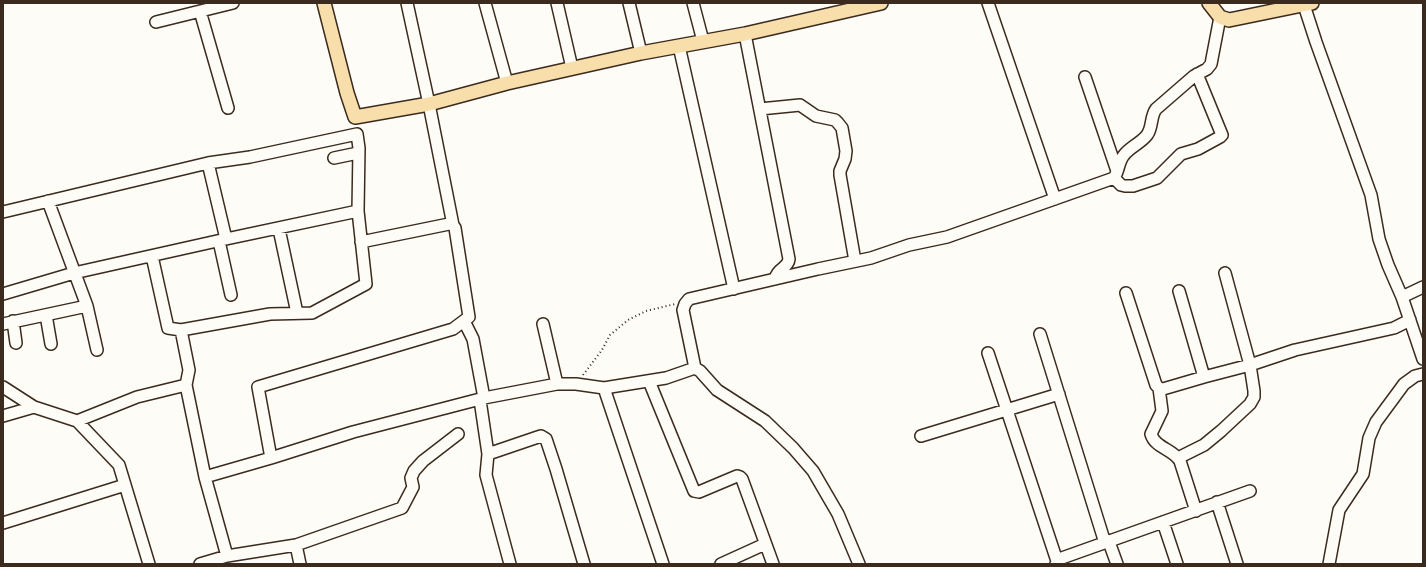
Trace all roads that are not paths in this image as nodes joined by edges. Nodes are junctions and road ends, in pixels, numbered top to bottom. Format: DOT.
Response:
graph roads {
  1 [pos="233,3"];
  2 [pos="324,3"];
  3 [pos="407,3"];
  4 [pos="485,3"];
  5 [pos="557,3"];
  6 [pos="629,3"];
  7 [pos="693,3"];
  8 [pos="881,3"];
  9 [pos="988,3"];
  10 [pos="1209,3"];
  11 [pos="1308,4"];
  12 [pos="201,8"];
  13 [pos="1220,17"];
  14 [pos="156,22"];
  15 [pos="745,34"];
  16 [pos="703,42"];
  17 [pos="679,46"];
  18 [pos="641,53"];
  19 [pos="572,68"];
  20 [pos="1197,74"];
  21 [pos="1085,76"];
  22 [pos="507,83"];
  23 [pos="429,104"];
  24 [pos="228,108"];
  25 [pos="760,108"];
  26 [pos="355,117"];
  27 [pos="357,134"];
  28 [pos="358,153"];
  29 [pos="334,158"];
  30 [pos="208,162"];
  31 [pos="1116,175"];
  32 [pos="1055,199"];
  33 [pos="48,201"];
  34 [pos="358,211"];
  35 [pos="3,212"];
  36 [pos="453,225"];
  37 [pos="279,229"];
  38 [pos="222,240"];
  39 [pos="361,242"];
  40 [pos="152,256"];
  41 [pos="855,261"];
  42 [pos="1225,273"];
  43 [pos="74,274"];
  44 [pos="775,279"];
  45 [pos="1423,287"];
  46 [pos="734,289"];
  47 [pos="1179,291"];
  48 [pos="1126,293"];
  49 [pos="3,294"];
  50 [pos="231,295"];
  51 [pos="1402,297"];
  52 [pos="87,306"];
  53 [pos="296,313"];
  54 [pos="46,315"];
  55 [pos="1410,320"];
  56 [pos="464,321"];
  57 [pos="8,322"];
  58 [pos="543,324"];
  59 [pos="181,330"];
  60 [pos="1040,334"];
  61 [pos="16,343"];
  62 [pos="51,344"];
  63 [pos="97,350"];
  64 [pos="988,353"];
  65 [pos="1423,359"];
  66 [pos="1250,365"];
  67 [pos="695,368"];
  68 [pos="1423,374"];
  69 [pos="1204,377"];
  70 [pos="649,381"];
  71 [pos="556,384"];
  72 [pos="186,385"];
  73 [pos="3,387"];
  74 [pos="604,388"];
  75 [pos="1159,388"];
  76 [pos="1059,394"];
  77 [pos="482,399"];
  78 [pos="34,407"];
  79 [pos="1007,410"];
  80 [pos="3,416"];
  81 [pos="77,421"];
  82 [pos="458,434"];
  83 [pos="921,436"];
  84 [pos="488,454"];
  85 [pos="271,458"];
  86 [pos="1178,458"];
  87 [pos="205,477"];
  88 [pos="125,485"];
  89 [pos="1250,491"];
  90 [pos="1217,502"];
  91 [pos="1196,511"];
  92 [pos="1163,522"];
  93 [pos="3,523"];
  94 [pos="1107,542"];
  95 [pos="765,544"];
  96 [pos="296,545"];
  97 [pos="227,556"];
  98 [pos="216,562"];
  99 [pos="1057,562"];
  100 [pos="149,564"];
  101 [pos="200,564"];
  102 [pos="300,564"];
  103 [pos="510,564"];
  104 [pos="584,564"];
  105 [pos="663,564"];
  106 [pos="721,564"];
  107 [pos="773,564"];
  108 [pos="859,564"];
  109 [pos="1117,564"];
  110 [pos="1177,564"];
  111 [pos="1237,564"];
  112 [pos="1329,564"];
  1 -- 12 [label="street"];
  2 -- 26 [label="main road"];
  3 -- 23 [label="street"];
  4 -- 22 [label="street"];
  5 -- 19 [label="street"];
  6 -- 18 [label="street"];
  7 -- 16 [label="street"];
  8 -- 15 [label="main road"];
  9 -- 32 [label="street"];
  10 -- 13 [label="main road"];
  11 -- 13 [label="main road"];
  11 -- 51 [label="street"];
  12 -- 14 [label="street"];
  12 -- 24 [label="street"];
  13 -- 20 [label="street"];
  15 -- 16 [label="main road"];
  15 -- 25 [label="street"];
  16 -- 17 [label="main road"];
  17 -- 18 [label="main road"];
  17 -- 46 [label="street"];
  18 -- 19 [label="main road"];
  19 -- 22 [label="main road"];
  20 -- 31 [label="street"];
  20 -- 31 [label="street"];
  21 -- 31 [label="street"];
  22 -- 23 [label="main road"];
  23 -- 26 [label="main road"];
  23 -- 36 [label="street"];
  25 -- 41 [label="street"];
  25 -- 44 [label="street"];
  26 -- 27 [label="street"];
  27 -- 28 [label="street"];
  27 -- 30 [label="street"];
  28 -- 29 [label="street"];
  28 -- 34 [label="street"];
  30 -- 33 [label="street"];
  30 -- 38 [label="street"];
  31 -- 32 [label="street"];
  32 -- 41 [label="street"];
  33 -- 35 [label="street"];
  33 -- 43 [label="street"];
  34 -- 37 [label="street"];
  34 -- 39 [label="street"];
  36 -- 39 [label="street"];
  36 -- 56 [label="street"];
  37 -- 38 [label="street"];
  37 -- 53 [label="street"];
  38 -- 40 [label="street"];
  38 -- 50 [label="street"];
  39 -- 53 [label="street"];
  40 -- 43 [label="street"];
  40 -- 59 [label="street"];
  41 -- 44 [label="street"];
  42 -- 66 [label="street"];
  43 -- 49 [label="street"];
  43 -- 52 [label="street"];
  44 -- 46 [label="street"];
  45 -- 51 [label="street"];
  46 -- 67 [label="street"];
  47 -- 69 [label="street"];
  48 -- 75 [label="street"];
  51 -- 55 [label="street"];
  52 -- 54 [label="street"];
  52 -- 63 [label="street"];
  53 -- 59 [label="street"];
  54 -- 57 [label="street"];
  54 -- 62 [label="street"];
  55 -- 65 [label="street"];
  55 -- 66 [label="street"];
  56 -- 77 [label="street"];
  56 -- 85 [label="street"];
  57 -- 61 [label="street"];
  58 -- 71 [label="street"];
  59 -- 72 [label="street"];
  60 -- 76 [label="street"];
  64 -- 79 [label="street"];
  66 -- 69 [label="street"];
  66 -- 86 [label="street"];
  67 -- 70 [label="street"];
  67 -- 108 [label="street"];
  68 -- 112 [label="street"];
  69 -- 75 [label="street"];
  70 -- 74 [label="street"];
  70 -- 95 [label="street"];
  71 -- 74 [label="street"];
  71 -- 77 [label="street"];
  72 -- 81 [label="street"];
  72 -- 87 [label="street"];
  73 -- 78 [label="street"];
  74 -- 105 [label="street"];
  75 -- 86 [label="street"];
  76 -- 79 [label="street"];
  76 -- 94 [label="street"];
  77 -- 84 [label="street"];
  77 -- 85 [label="street"];
  78 -- 80 [label="street"];
  78 -- 81 [label="street"];
  79 -- 83 [label="street"];
  79 -- 99 [label="street"];
  81 -- 88 [label="street"];
  82 -- 96 [label="street"];
  84 -- 103 [label="street"];
  84 -- 104 [label="street"];
  85 -- 87 [label="street"];
  86 -- 91 [label="street"];
  87 -- 97 [label="street"];
  88 -- 93 [label="street"];
  88 -- 100 [label="street"];
  89 -- 90 [label="street"];
  90 -- 91 [label="street"];
  90 -- 111 [label="street"];
  91 -- 92 [label="street"];
  92 -- 94 [label="street"];
  92 -- 110 [label="street"];
  94 -- 99 [label="street"];
  94 -- 109 [label="street"];
  95 -- 106 [label="street"];
  95 -- 107 [label="street"];
  96 -- 97 [label="street"];
  96 -- 102 [label="street"];
  97 -- 98 [label="street"];
  98 -- 101 [label="street"];
}
